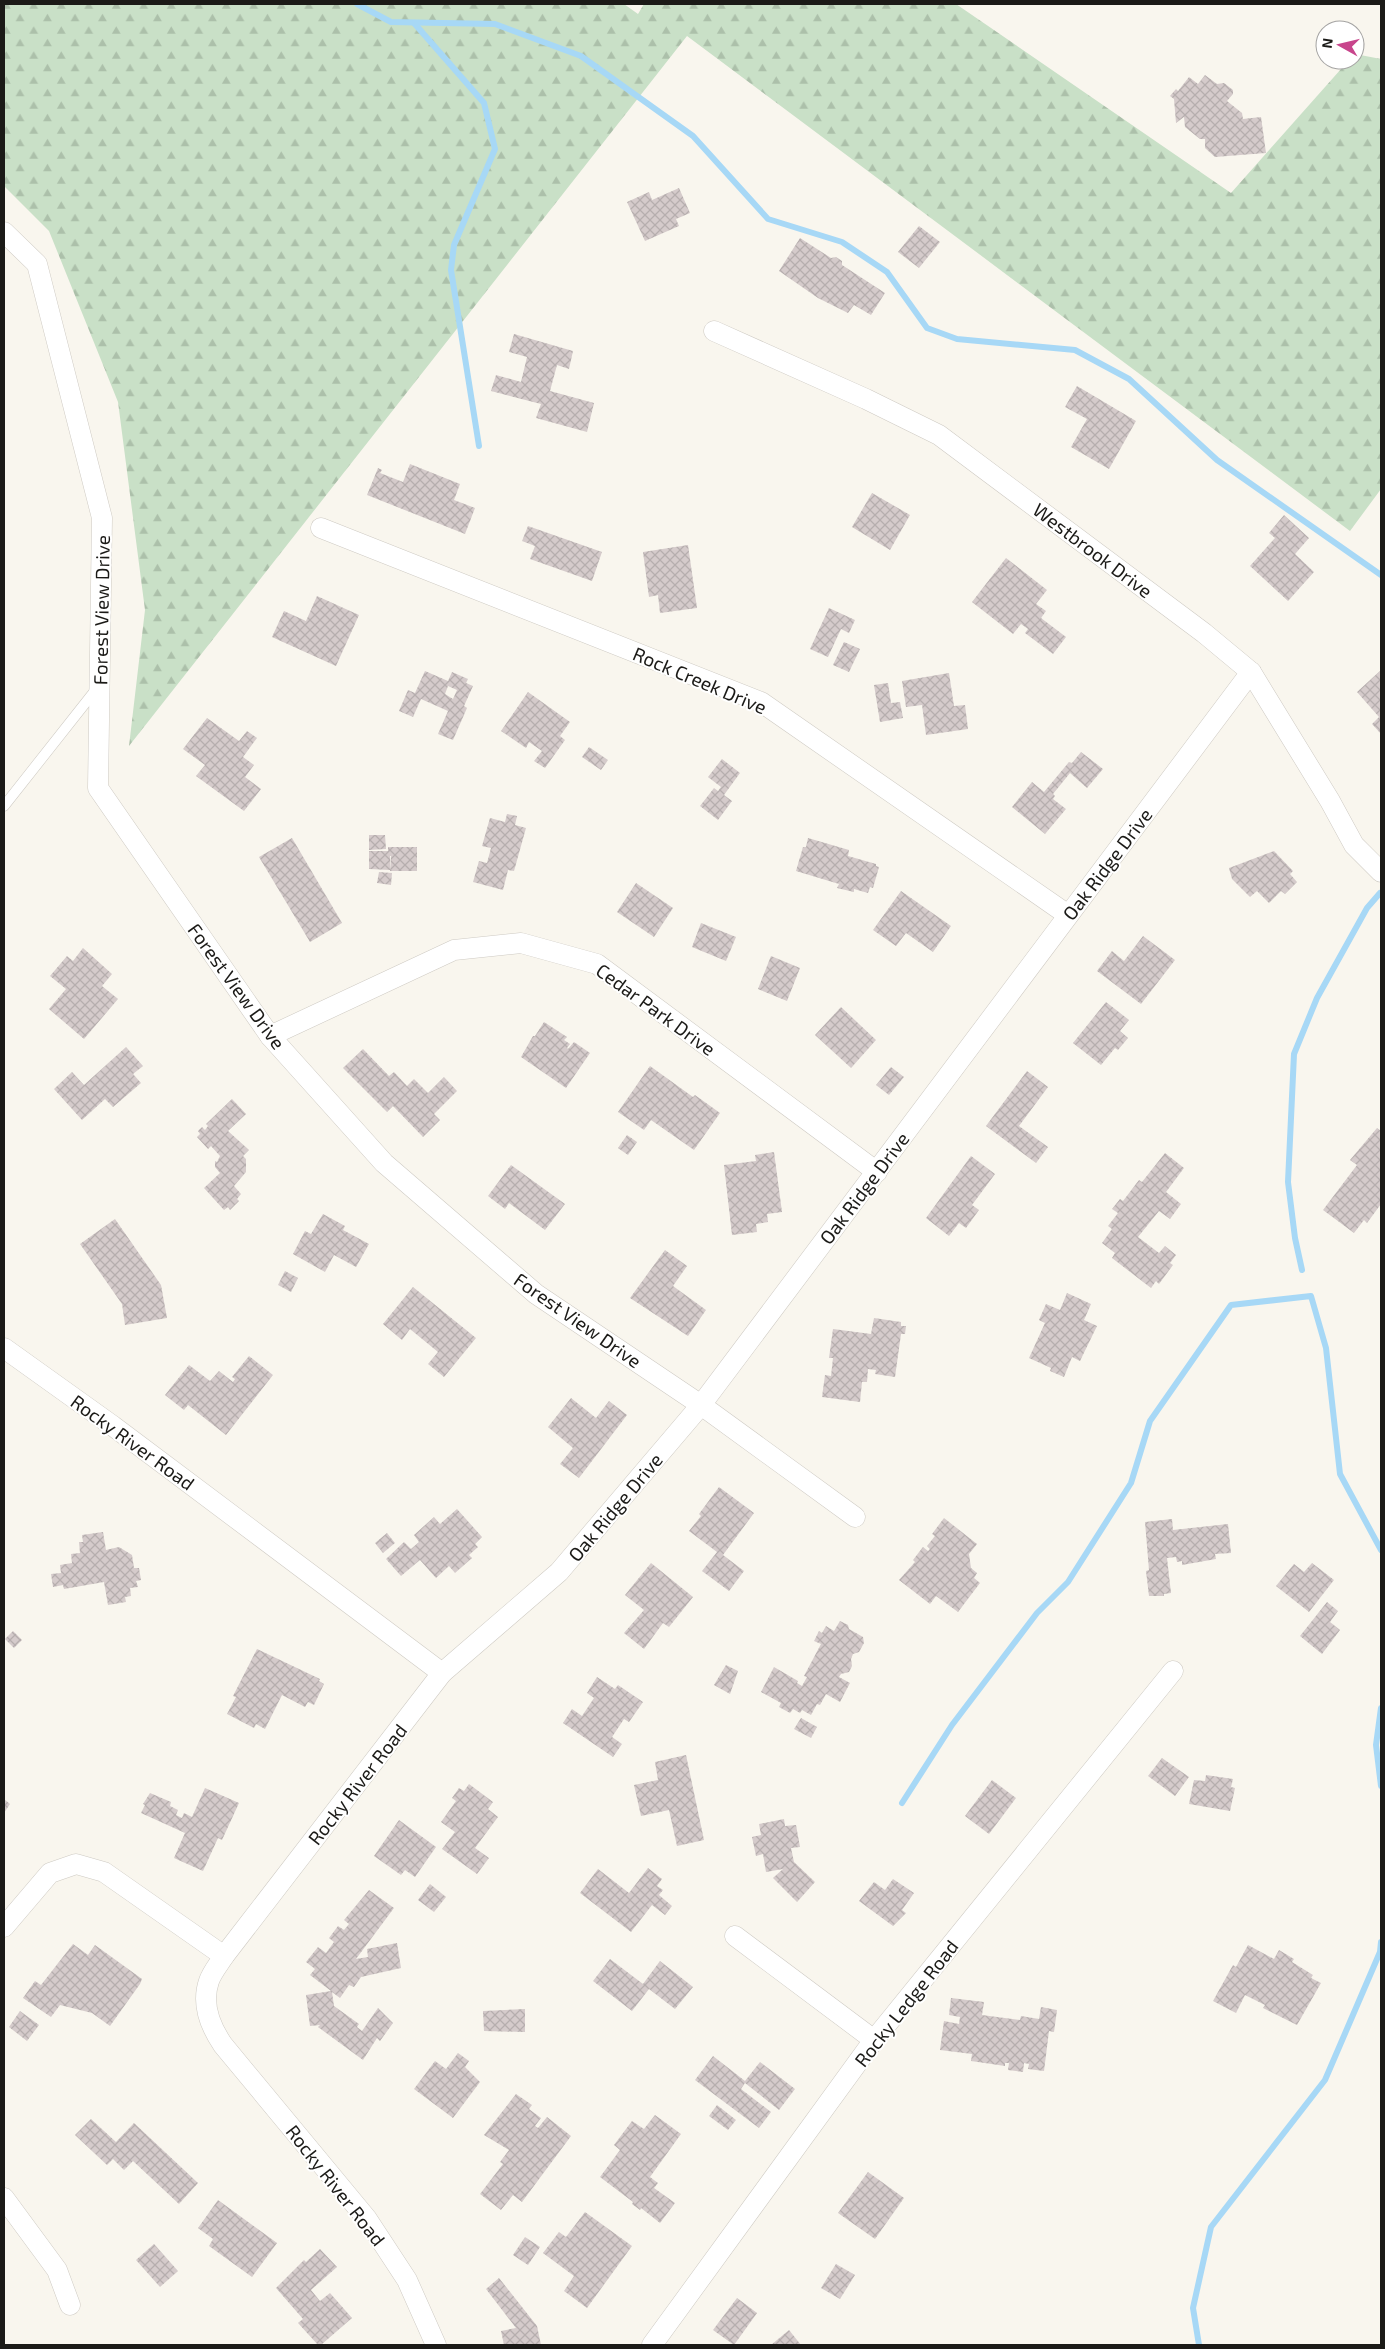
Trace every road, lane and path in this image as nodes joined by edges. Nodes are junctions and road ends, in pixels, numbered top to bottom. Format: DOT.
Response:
graph roads {
  1 [pos="4,232"];
  2 [pos="714,331"];
  3 [pos="321,528"];
  4 [pos="1251,672"];
  5 [pos="100,685"];
  6 [pos="4,806"];
  7 [pos="1381,872"];
  8 [pos="1068,915"];
  9 [pos="270,1036"];
  10 [pos="877,1172"];
  11 [pos="4,1348"];
  12 [pos="700,1405"];
  13 [pos="855,1517"];
  14 [pos="1173,1671"];
  15 [pos="442,1673"];
  16 [pos="4,1927"];
  17 [pos="735,1936"];
  18 [pos="224,1956"];
  19 [pos="874,2040"];
  20 [pos="4,2198"];
  21 [pos="70,2305"];
  22 [pos="436,2345"];
  23 [pos="652,2345"];
  1 -- 5 [label="street, Forest View Drive"];
  2 -- 4 [label="street, Westbrook Drive"];
  3 -- 8 [label="street, Rock Creek Drive"];
  4 -- 7 [label="street, Westbrook Drive"];
  4 -- 8 [label="street, Oak Ridge Drive"];
  5 -- 6 [label="lane"];
  5 -- 9 [label="street, Forest View Drive"];
  8 -- 10 [label="street, Oak Ridge Drive"];
  9 -- 10 [label="street, Cedar Park Drive"];
  9 -- 12 [label="street, Forest View Drive"];
  10 -- 12 [label="street, Oak Ridge Drive"];
  11 -- 15 [label="street, Rocky River Road"];
  12 -- 13 [label="street, Forest View Drive"];
  12 -- 15 [label="street, Oak Ridge Drive"];
  14 -- 19 [label="street, Rocky Ledge Road"];
  15 -- 18 [label="street, Rocky River Road"];
  16 -- 18 [label="street"];
  17 -- 19 [label="street"];
  18 -- 22 [label="street, Rocky River Road"];
  19 -- 23 [label="street, Rocky Ledge Road"];
  20 -- 21 [label="street"];
}
